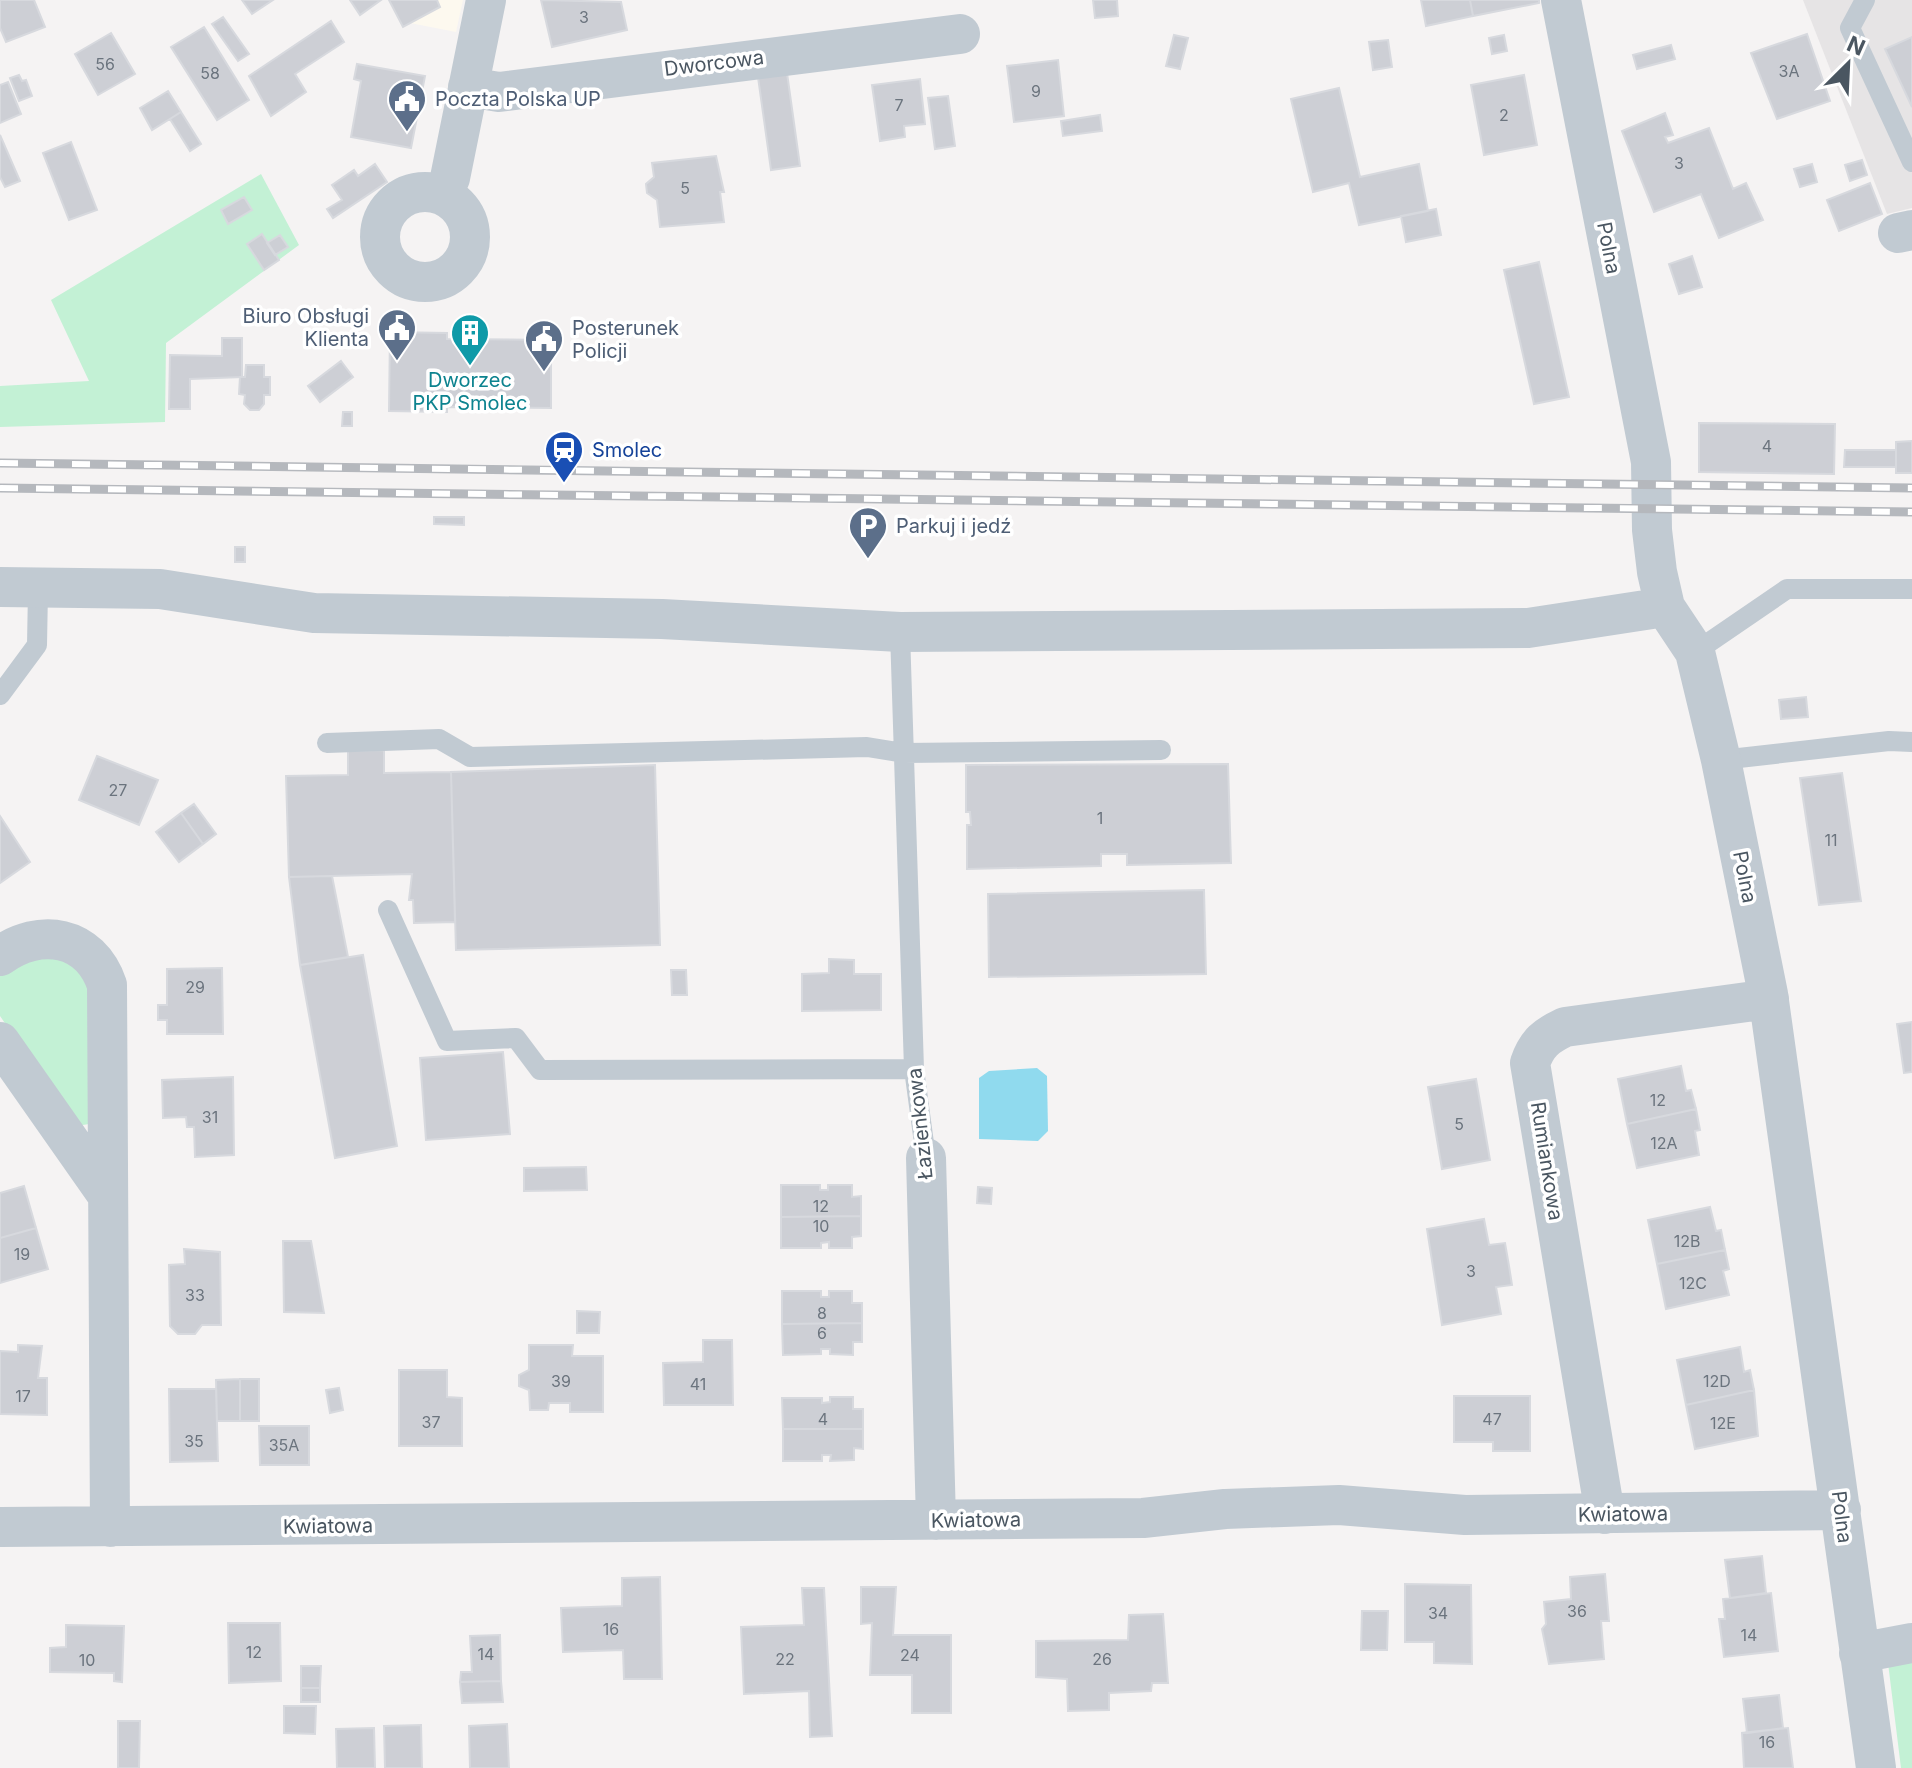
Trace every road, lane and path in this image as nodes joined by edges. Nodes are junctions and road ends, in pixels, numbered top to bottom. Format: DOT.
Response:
graph roads {
  1 [pos="486,0"];
  2 [pos="1561,0"];
  3 [pos="1865,0"];
  4 [pos="960,34"];
  5 [pos="468,87"];
  6 [pos="1912,162"];
  7 [pos="443,195"];
  8 [pos="19,588"];
  9 [pos="1912,589"];
  10 [pos="1665,607"];
  11 [pos="900,632"];
  12 [pos="1695,652"];
  13 [pos="0,695"];
  14 [pos="1912,742"];
  15 [pos="327,743"];
  16 [pos="1161,750"];
  17 [pos="904,753"];
  18 [pos="1721,760"];
  19 [pos="388,910"];
  20 [pos="0,956"];
  21 [pos="1769,999"];
  22 [pos="0,1042"];
  23 [pos="914,1069"];
  24 [pos="926,1158"];
  25 [pos="106,1193"];
  26 [pos="1841,1510"];
  27 [pos="1605,1514"];
  28 [pos="936,1520"];
  29 [pos="0,1527"];
  30 [pos="110,1527"];
  31 [pos="1912,1643"];
  32 [pos="1859,1653"];
  33 [pos="1876,1768"];
  1 -- 5 [label="street"];
  2 -- 10 [label="street, Polna"];
  3 -- 6 [label="lane"];
  4 -- 5 [label="street, Dworcowa"];
  5 -- 7 [label="street"];
  8 -- 11 [label="street"];
  8 -- 13 [label="lane"];
  9 -- 12 [label="lane"];
  10 -- 11 [label="street"];
  10 -- 12 [label="street, Polna"];
  11 -- 17 [label="lane, Łazienkowa"];
  12 -- 18 [label="street, Polna"];
  14 -- 18 [label="lane"];
  15 -- 17 [label="lane"];
  16 -- 17 [label="lane"];
  17 -- 23 [label="lane, Łazienkowa"];
  18 -- 21 [label="street, Polna"];
  19 -- 23 [label="lane"];
  20 -- 25 [label="street"];
  21 -- 26 [label="street, Polna"];
  21 -- 27 [label="street, Rumiankowa"];
  22 -- 25 [label="street"];
  23 -- 24 [label="lane, Łazienkowa"];
  24 -- 28 [label="street, Łazienkowa"];
  25 -- 30 [label="street"];
  26 -- 27 [label="street, Kwiatowa"];
  26 -- 32 [label="street, Polna"];
  27 -- 28 [label="street, Kwiatowa"];
  28 -- 30 [label="street, Kwiatowa"];
  29 -- 30 [label="street, Kwiatowa"];
  31 -- 32 [label="street"];
  32 -- 33 [label="street, Polna"];
}
